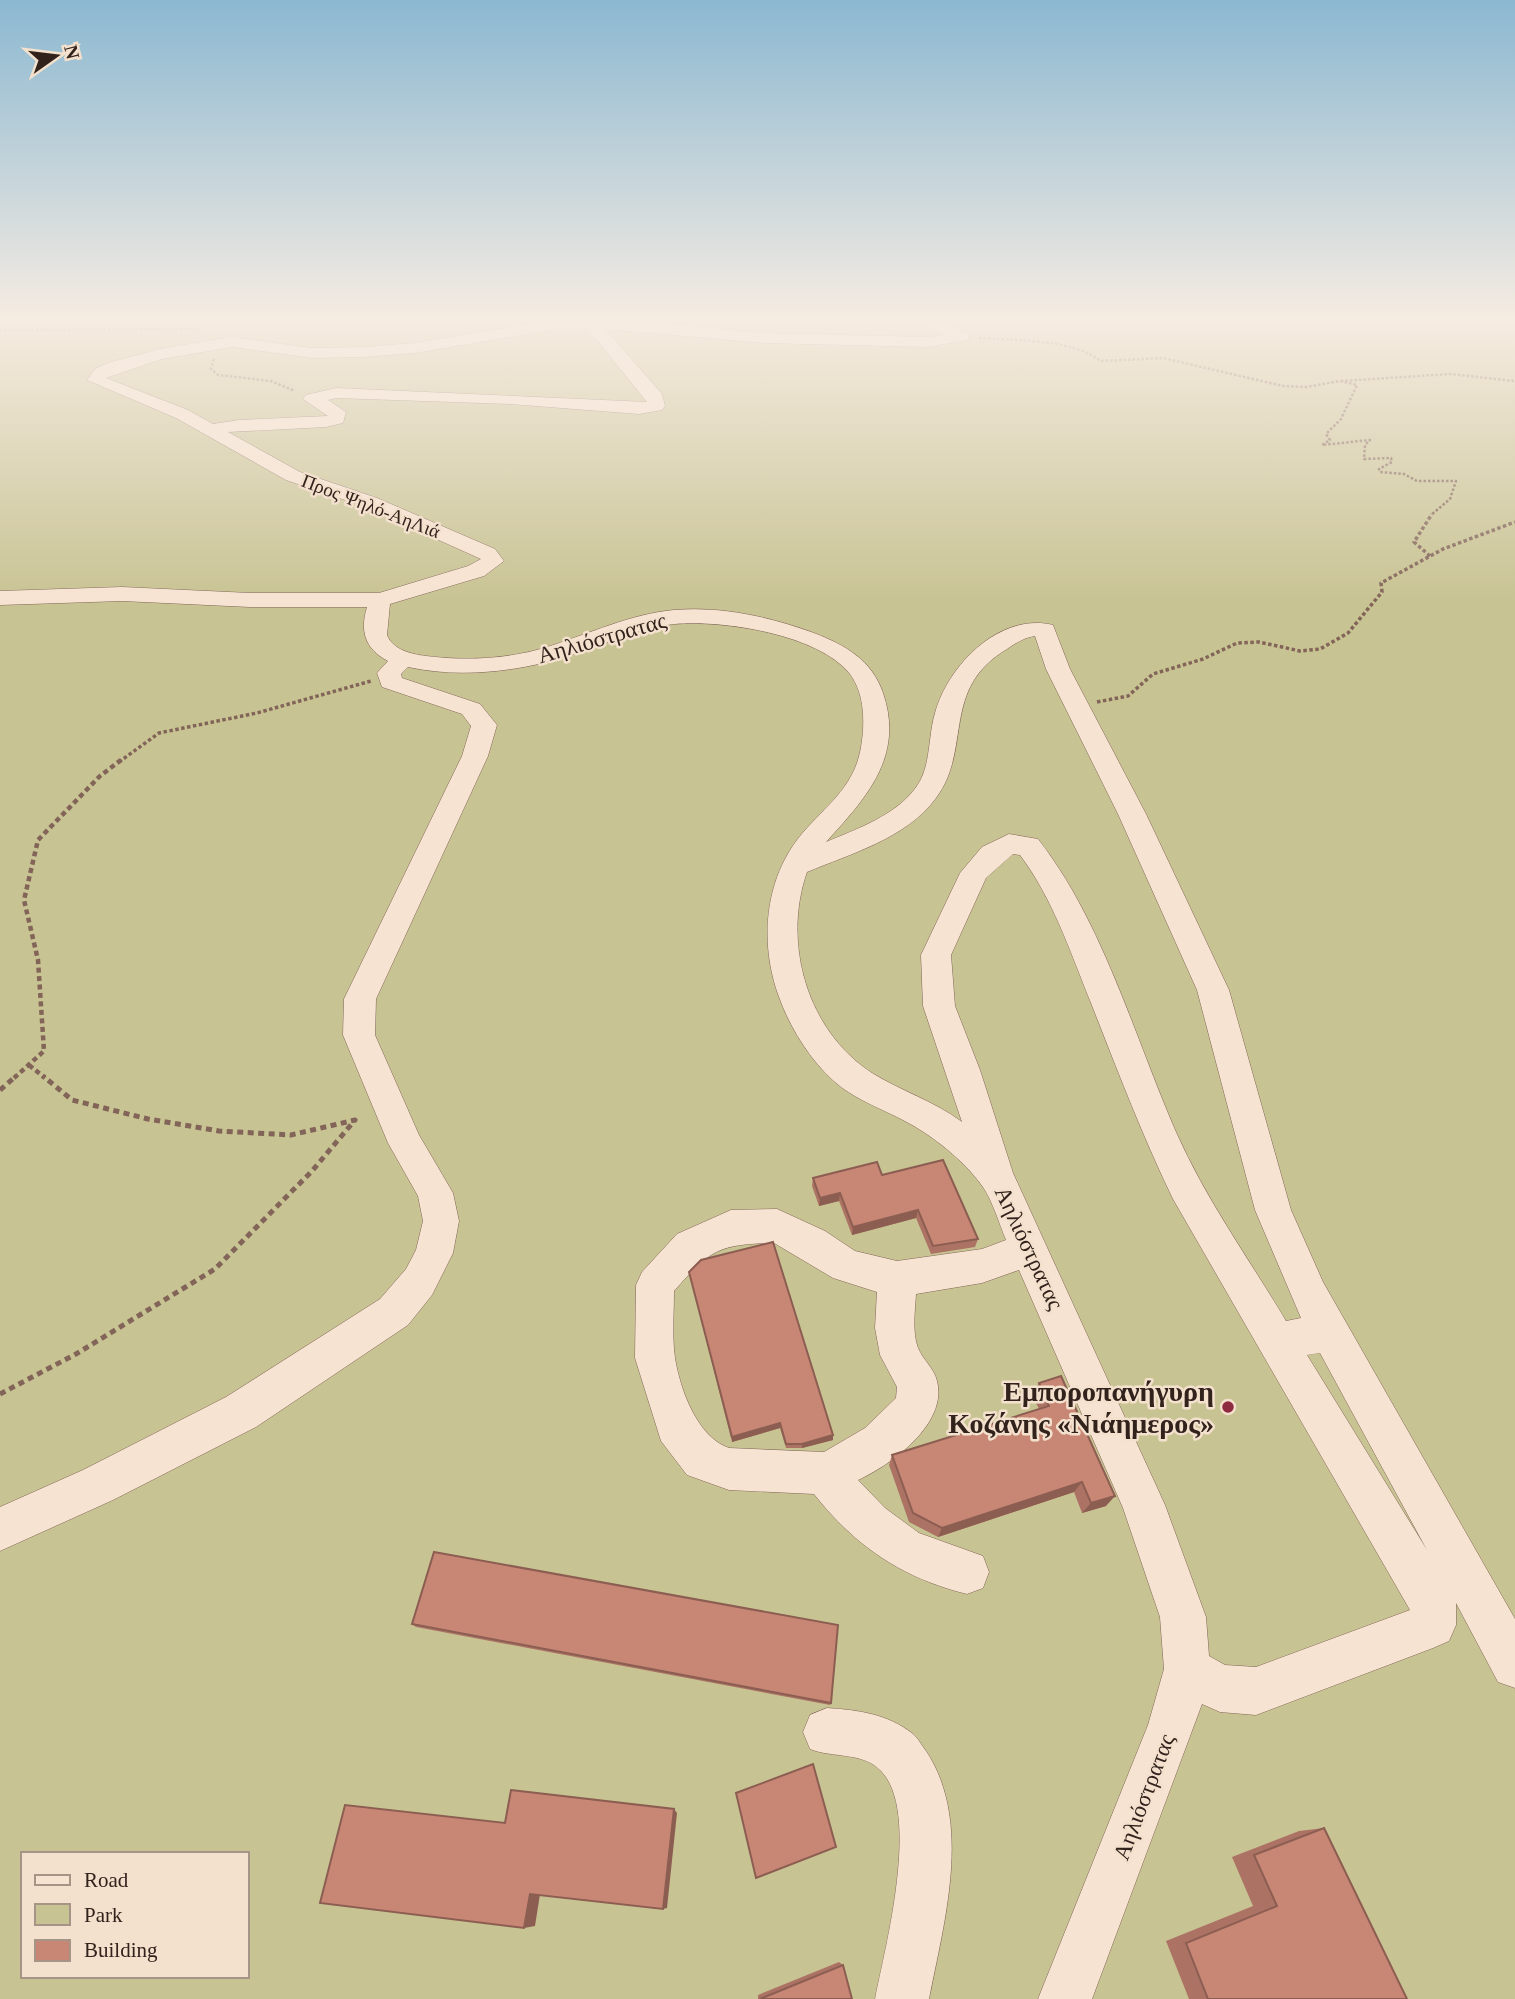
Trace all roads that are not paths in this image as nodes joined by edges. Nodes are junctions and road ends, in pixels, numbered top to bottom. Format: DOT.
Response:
graph roads {
  1 [pos="180,415"];
  2 [pos="337,415"];
  3 [pos="209,430"];
  4 [pos="0,598"];
  5 [pos="380,600"];
  6 [pos="396,667"];
  7 [pos="795,865"];
  8 [pos="997,1178"];
  9 [pos="1031,1249"];
  10 [pos="897,1279"];
  11 [pos="1329,1332"];
  12 [pos="1278,1342"];
  13 [pos="824,1473"];
  14 [pos="0,1529"];
  15 [pos="967,1572"];
  16 [pos="1515,1665"];
  17 [pos="1186,1669"];
  18 [pos="827,1732"];
  19 [pos="902,1999"];
  20 [pos="1065,1999"];
  1 -- 3 [label="street, Προς Ψηλό-ΑηΛιά"];
  2 -- 3 [label="street"];
  3 -- 5 [label="street, Προς Ψηλό-ΑηΛιά"];
  4 -- 5 [label="street"];
  5 -- 6 [label="street"];
  6 -- 7 [label="street, Αηλιόστρατας"];
  6 -- 14 [label="street"];
  7 -- 8 [label="street, Αηλιόστρατας"];
  7 -- 11 [label="street"];
  8 -- 9 [label="street, Αηλιόστρατας"];
  8 -- 12 [label="street"];
  9 -- 10 [label="street"];
  9 -- 17 [label="street, Αηλιόστρατας"];
  10 -- 13 [label="street"];
  10 -- 13 [label="street"];
  11 -- 12 [label="street"];
  11 -- 16 [label="street"];
  12 -- 17 [label="street"];
  13 -- 15 [label="street"];
  17 -- 20 [label="street, Αηλιόστρατας"];
  18 -- 19 [label="street"];
}
